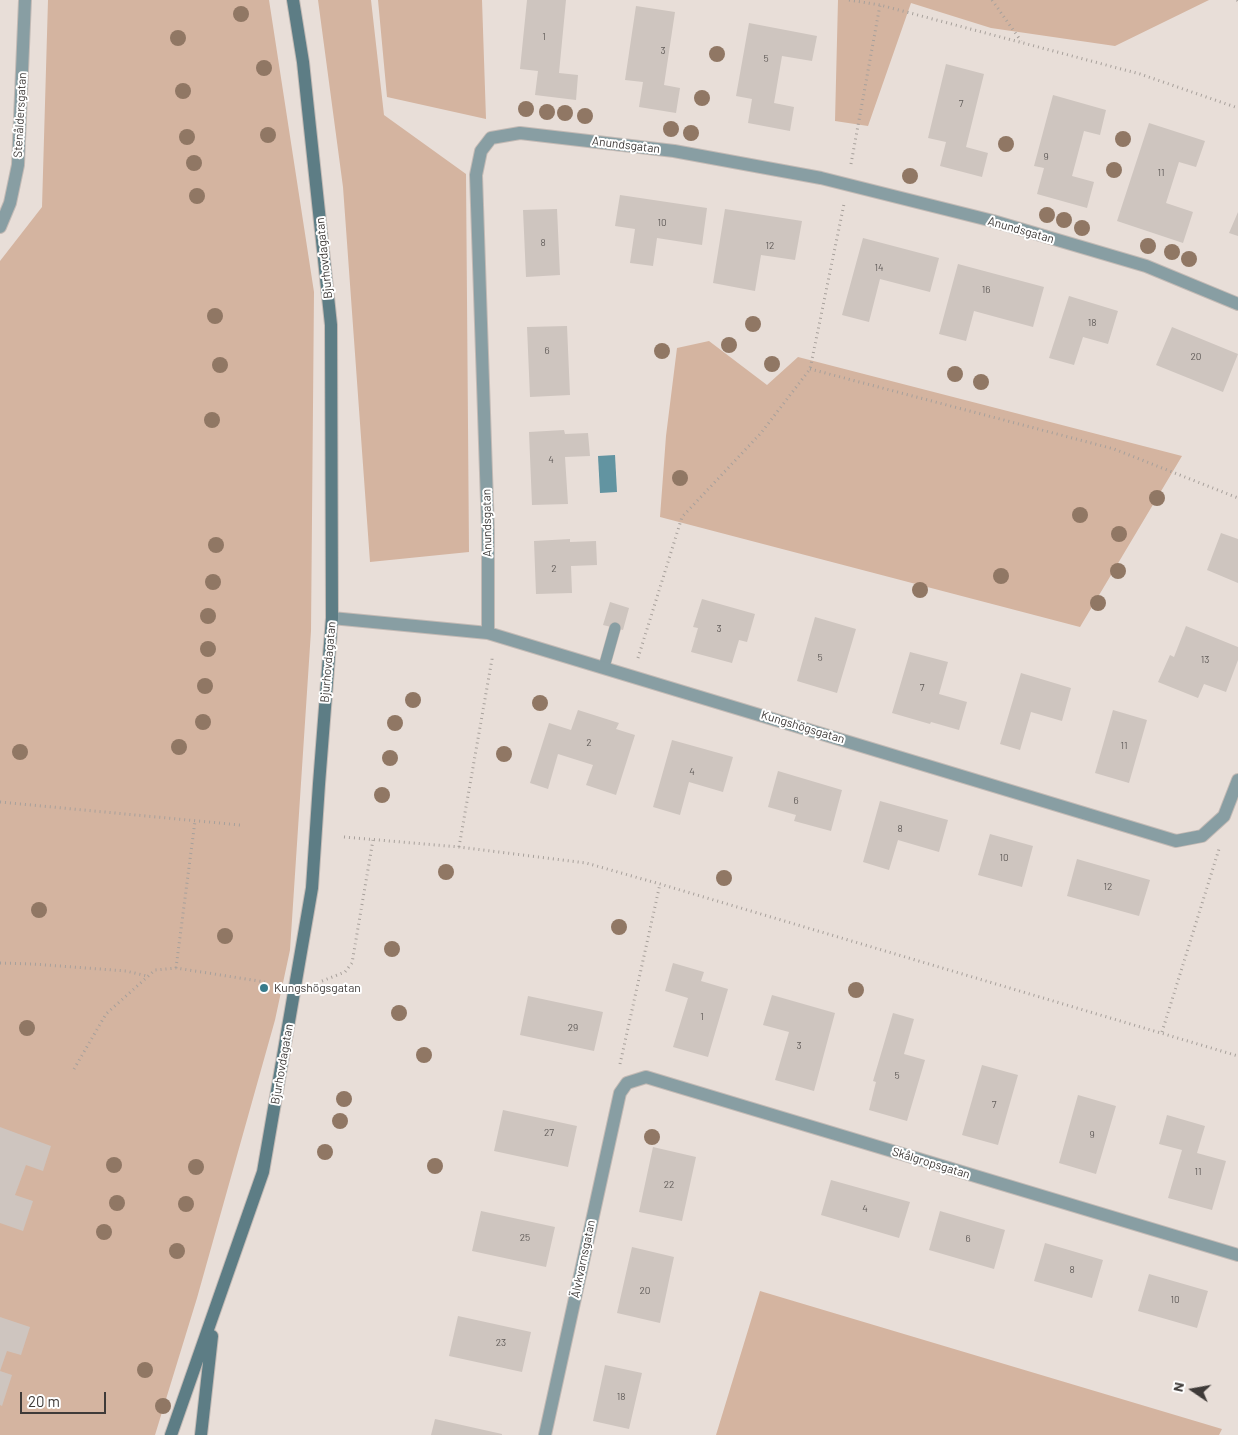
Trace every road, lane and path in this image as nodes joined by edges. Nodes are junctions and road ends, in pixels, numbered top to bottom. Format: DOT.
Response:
graph roads {
  1 [pos="26,0"];
  2 [pos="293,0"];
  3 [pos="849,0"];
  4 [pos="992,0"];
  5 [pos="880,5"];
  6 [pos="1021,42"];
  7 [pos="1238,108"];
  8 [pos="848,185"];
  9 [pos="0,227"];
  10 [pos="1238,304"];
  11 [pos="810,369"];
  12 [pos="1238,498"];
  13 [pos="332,618"];
  14 [pos="615,628"];
  15 [pos="488,633"];
  16 [pos="604,667"];
  17 [pos="633,676"];
  18 [pos="1238,780"];
  19 [pos="0,802"];
  20 [pos="195,821"];
  21 [pos="240,825"];
  22 [pos="1202,836"];
  23 [pos="344,837"];
  24 [pos="373,840"];
  25 [pos="459,847"];
  26 [pos="660,884"];
  27 [pos="0,964"];
  28 [pos="176,968"];
  29 [pos="148,977"];
  30 [pos="322,980"];
  31 [pos="265,982"];
  32 [pos="1162,1032"];
  33 [pos="1238,1056"];
  34 [pos="74,1068"];
  35 [pos="627,1084"];
  36 [pos="1238,1256"];
  37 [pos="214,1314"];
  38 [pos="172,1435"];
  39 [pos="201,1435"];
  40 [pos="545,1435"];
  1 -- 9 [label="street, Stenåldersgatan"];
  2 -- 13 [label="main road, Bjurhovdagatan"];
  3 -- 5 [label="path"];
  4 -- 6 [label="path"];
  5 -- 6 [label="path"];
  5 -- 8 [label="path"];
  6 -- 7 [label="path"];
  8 -- 10 [label="street, Anundsgatan"];
  8 -- 11 [label="path"];
  8 -- 15 [label="street, Anundsgatan"];
  11 -- 12 [label="path"];
  11 -- 17 [label="path"];
  13 -- 15 [label="street, Kungshögsgatan"];
  13 -- 37 [label="main road, Bjurhovdagatan"];
  14 -- 16 [label="lane"];
  15 -- 16 [label="street, Kungshögsgatan"];
  15 -- 25 [label="path"];
  16 -- 17 [label="street, Kungshögsgatan"];
  17 -- 22 [label="street, Kungshögsgatan"];
  18 -- 22 [label="street"];
  19 -- 20 [label="path"];
  20 -- 21 [label="path"];
  20 -- 28 [label="path"];
  22 -- 32 [label="path"];
  23 -- 24 [label="path"];
  24 -- 25 [label="path"];
  24 -- 30 [label="path"];
  25 -- 26 [label="path"];
  26 -- 32 [label="path"];
  26 -- 35 [label="path"];
  27 -- 29 [label="path"];
  28 -- 29 [label="path"];
  28 -- 31 [label="path"];
  29 -- 34 [label="path"];
  32 -- 33 [label="path"];
  35 -- 36 [label="street, Skålgropsgatan"];
  35 -- 40 [label="street, Älvkvarnsgatan"];
  37 -- 38 [label="main road, Bjurhovdagatan"];
  37 -- 39 [label="main road, Bjurhovdagatan"];
}
